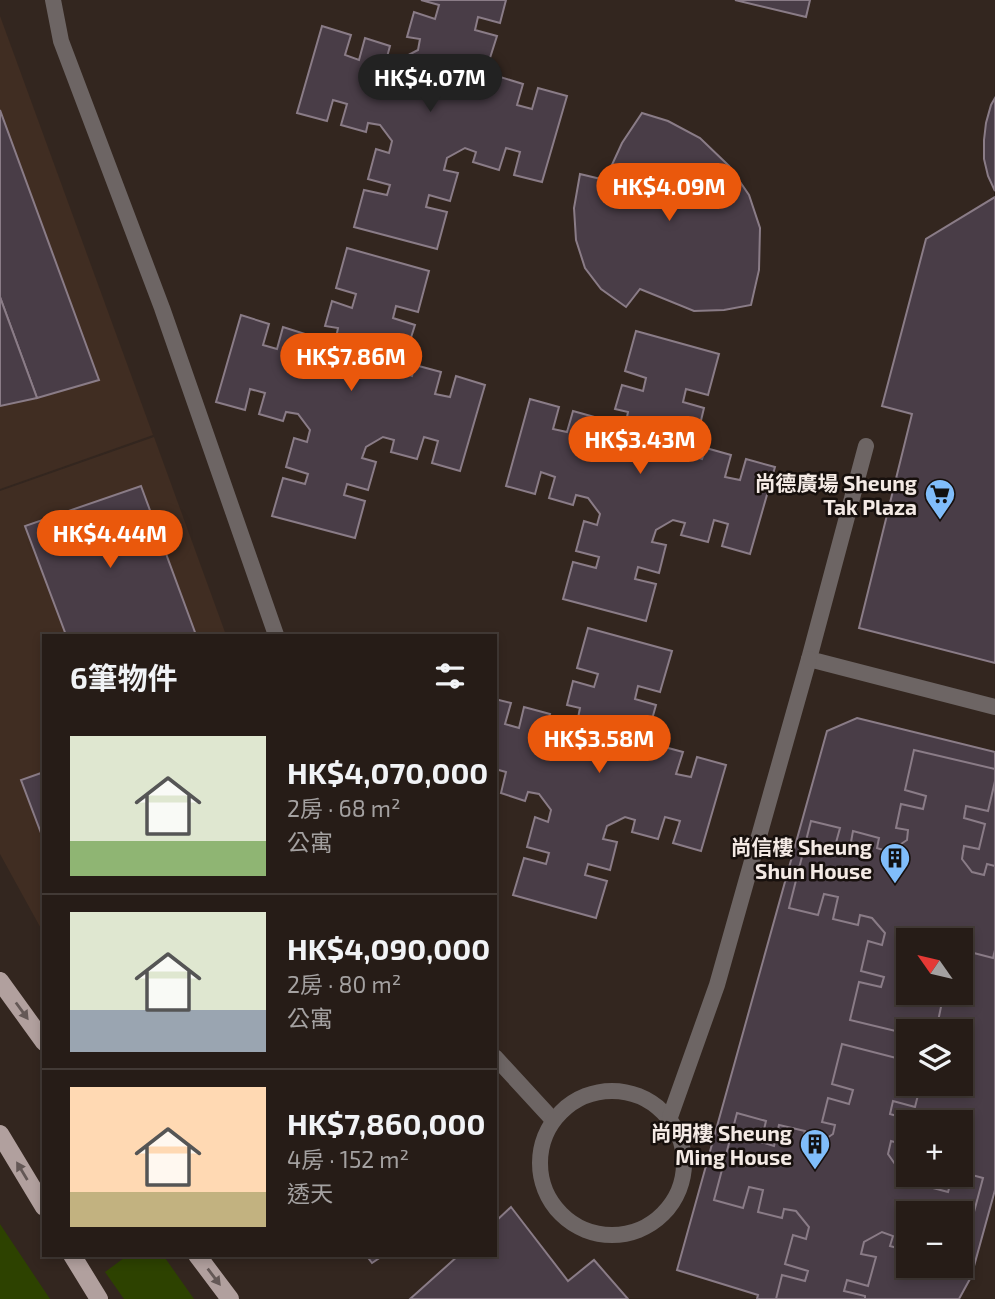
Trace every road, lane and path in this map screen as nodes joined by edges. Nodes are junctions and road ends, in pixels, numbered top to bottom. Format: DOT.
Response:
graph roads {
  1 [pos="52,0"];
  2 [pos="866,446"];
  3 [pos="276,634"];
  4 [pos="809,659"];
  5 [pos="995,707"];
  6 [pos="0,981"];
  7 [pos="42,1039"];
  8 [pos="497,1059"];
  9 [pos="670,1117"];
  10 [pos="553,1120"];
  11 [pos="0,1134"];
  12 [pos="42,1204"];
  13 [pos="73,1257"];
  14 [pos="198,1257"];
  15 [pos="99,1299"];
  16 [pos="230,1299"];
  1 -- 3 [label="lane"];
  2 -- 4 [label="lane"];
  4 -- 5 [label="lane"];
  4 -- 9 [label="lane"];
  6 -- 7 [label="main road, one-way"];
  8 -- 10 [label="lane"];
  9 -- 10 [label="lane"];
  9 -- 10 [label="lane"];
  12 -- 11 [label="main road, one-way"];
  13 -- 15 [label="main road"];
  14 -- 16 [label="main road, one-way"];
}
